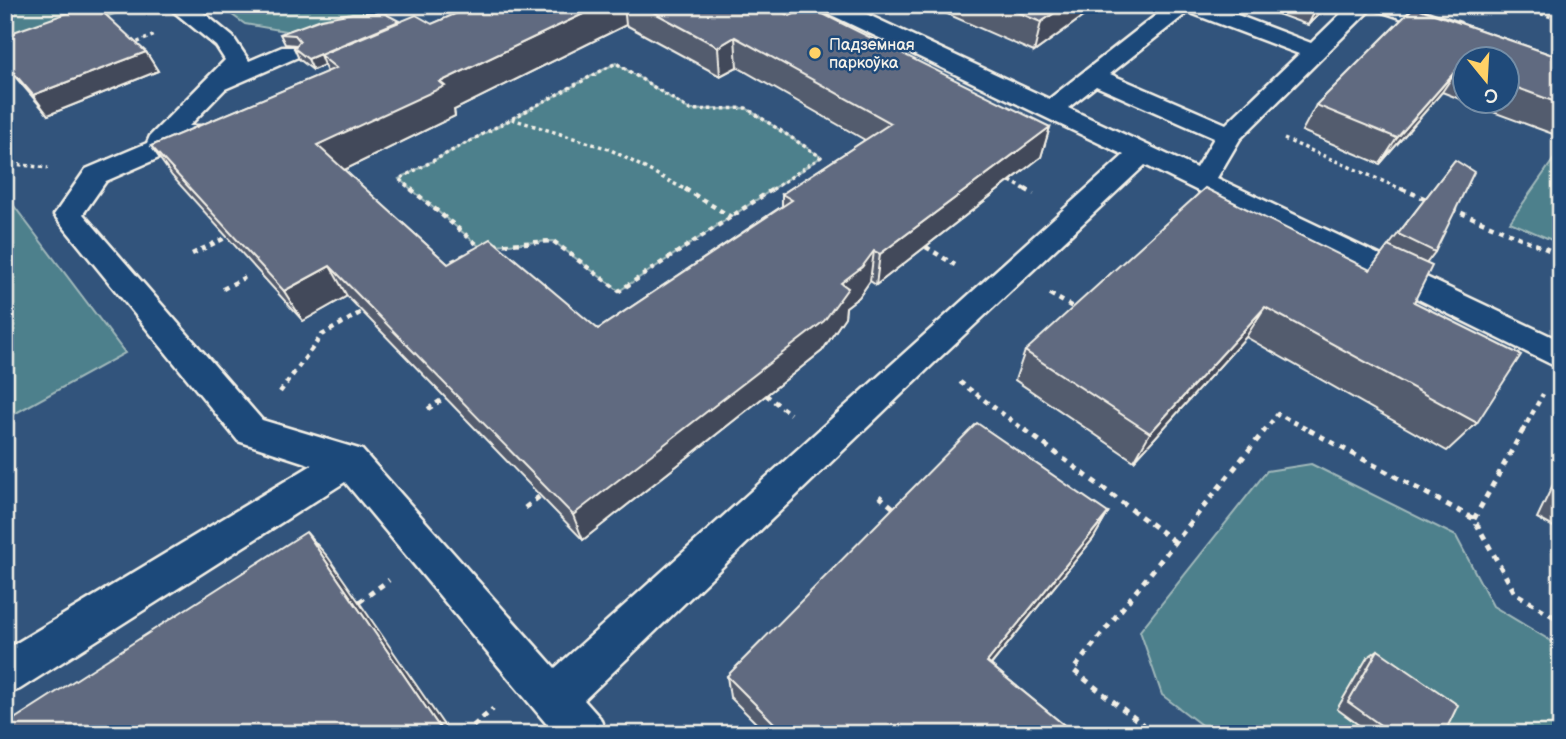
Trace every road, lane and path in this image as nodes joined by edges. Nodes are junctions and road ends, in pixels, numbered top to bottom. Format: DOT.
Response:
graph roads {
  1 [pos="111,5"];
  2 [pos="829,5"];
  3 [pos="1183,5"];
  4 [pos="1190,5"];
  5 [pos="1363,5"];
  6 [pos="1384,5"];
  7 [pos="1514,5"];
  8 [pos="181,6"];
  9 [pos="91,15"];
  10 [pos="1561,20"];
  11 [pos="1475,36"];
  12 [pos="289,52"];
  13 [pos="1315,52"];
  14 [pos="1094,76"];
  15 [pos="216,84"];
  16 [pos="1051,109"];
  17 [pos="226,119"];
  18 [pos="511,119"];
  19 [pos="1237,127"];
  20 [pos="150,152"];
  21 [pos="1141,154"];
  22 [pos="1201,182"];
  23 [pos="1432,201"];
  24 [pos="1445,206"];
  25 [pos="731,217"];
  26 [pos="227,237"];
  27 [pos="478,246"];
  28 [pos="192,254"];
  29 [pos="1561,255"];
  30 [pos="442,266"];
  31 [pos="249,275"];
  32 [pos="223,289"];
  33 [pos="370,307"];
  34 [pos="922,354"];
  35 [pos="1561,356"];
  36 [pos="1549,383"];
  37 [pos="446,397"];
  38 [pos="428,409"];
  39 [pos="250,431"];
  40 [pos="349,460"];
  41 [pos="540,496"];
  42 [pos="879,496"];
  43 [pos="525,508"];
  44 [pos="905,517"];
  45 [pos="1474,519"];
  46 [pos="1175,542"];
  47 [pos="1561,621"];
  48 [pos="5,674"];
  49 [pos="555,698"];
  50 [pos="584,734"];
  51 [pos="1155,734"];
  1 -- 9 [label="path"];
  2 -- 16 [label="lane"];
  3 -- 14 [label="lane"];
  4 -- 13 [label="lane"];
  5 -- 13 [label="lane"];
  6 -- 11 [label="lane"];
  7 -- 10 [label="path"];
  8 -- 15 [label="lane"];
  12 -- 15 [label="lane"];
  13 -- 19 [label="lane"];
  14 -- 16 [label="lane"];
  14 -- 19 [label="lane"];
  15 -- 20 [label="lane"];
  16 -- 21 [label="lane"];
  17 -- 20 [label="lane"];
  18 -- 25 [label="path"];
  18 -- 25 [label="path"];
  18 -- 27 [label="path"];
  19 -- 22 [label="lane"];
  19 -- 23 [label="path"];
  20 -- 39 [label="lane"];
  21 -- 22 [label="lane"];
  21 -- 34 [label="lane"];
  22 -- 35 [label="lane"];
  24 -- 29 [label="path"];
  25 -- 27 [label="path"];
  26 -- 28 [label="path"];
  27 -- 30 [label="path"];
  31 -- 32 [label="path"];
  33 -- 39 [label="path"];
  34 -- 46 [label="path"];
  34 -- 49 [label="lane"];
  36 -- 45 [label="path"];
  37 -- 38 [label="path"];
  39 -- 40 [label="lane"];
  40 -- 48 [label="lane"];
  40 -- 49 [label="lane"];
  41 -- 43 [label="path"];
  42 -- 44 [label="path"];
  45 -- 46 [label="path"];
  45 -- 47 [label="path"];
  46 -- 51 [label="path"];
  49 -- 50 [label="lane"];
}
